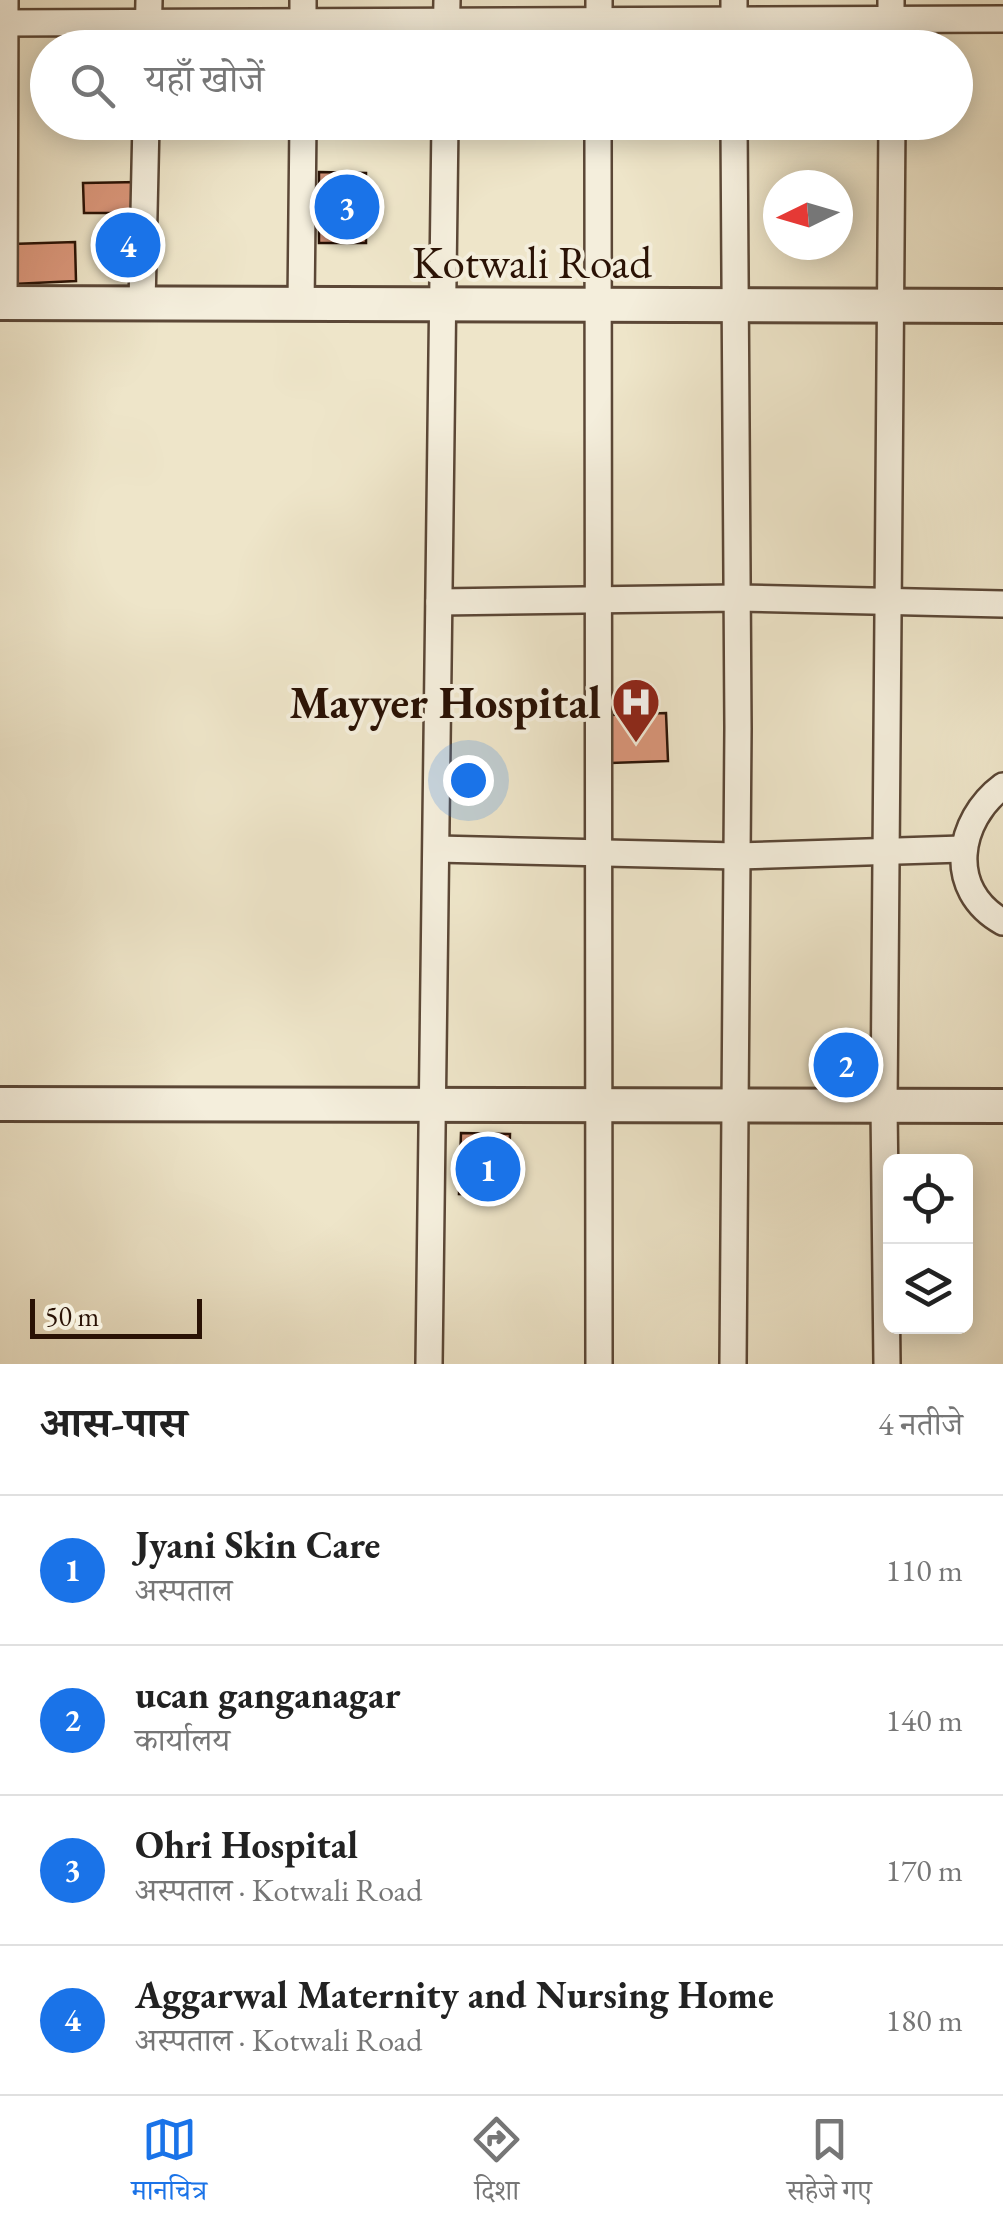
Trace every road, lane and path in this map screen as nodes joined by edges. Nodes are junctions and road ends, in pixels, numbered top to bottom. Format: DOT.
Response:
graph roads {
  1 [pos="599,10"];
  2 [pos="734,10"];
  3 [pos="891,10"];
  4 [pos="4,15"];
  5 [pos="1003,18"];
  6 [pos="447,23"];
  7 [pos="148,24"];
  8 [pos="303,24"];
  9 [pos="146,140"];
  10 [pos="302,140"];
  11 [pos="445,140"];
  12 [pos="598,140"];
  13 [pos="734,140"];
  14 [pos="892,140"];
  15 [pos="2,303"];
  16 [pos="142,304"];
  17 [pos="301,306"];
  18 [pos="894,306"];
  19 [pos="1003,306"];
  20 [pos="442,307"];
  21 [pos="733,307"];
  22 [pos="596,308"];
  23 [pos="737,598"];
  24 [pos="598,601"];
  25 [pos="439,602"];
  26 [pos="888,604"];
  27 [pos="1003,604"];
  28 [pos="1003,786"];
  29 [pos="437,849"];
  30 [pos="962,849"];
  31 [pos="600,851"];
  32 [pos="885,851"];
  33 [pos="738,856"];
  34 [pos="1003,922"];
  35 [pos="0,1104"];
  36 [pos="434,1105"];
  37 [pos="602,1105"];
  38 [pos="736,1106"];
  39 [pos="884,1106"];
  40 [pos="1003,1106"];
  41 [pos="428,1364"];
  42 [pos="599,1364"];
  43 [pos="733,1364"];
  44 [pos="887,1364"];
  1 -- 2 [label="street"];
  1 -- 6 [label="street"];
  2 -- 3 [label="street"];
  3 -- 5 [label="street"];
  4 -- 7 [label="street"];
  4 -- 15 [label="street"];
  6 -- 8 [label="street"];
  7 -- 8 [label="street"];
  9 -- 16 [label="street"];
  10 -- 17 [label="street"];
  11 -- 20 [label="street"];
  12 -- 22 [label="street"];
  13 -- 21 [label="street"];
  14 -- 18 [label="street"];
  15 -- 16 [label="street, Kotwali Road"];
  16 -- 17 [label="street, Kotwali Road"];
  17 -- 20 [label="street, Kotwali Road"];
  18 -- 19 [label="street, Kotwali Road"];
  18 -- 21 [label="street, Kotwali Road"];
  18 -- 26 [label="street"];
  20 -- 22 [label="street, Kotwali Road"];
  20 -- 25 [label="street"];
  21 -- 22 [label="street, Kotwali Road"];
  21 -- 23 [label="street"];
  22 -- 24 [label="street"];
  23 -- 24 [label="street"];
  23 -- 26 [label="street"];
  23 -- 33 [label="street"];
  24 -- 25 [label="street"];
  24 -- 31 [label="street"];
  25 -- 29 [label="street"];
  26 -- 27 [label="street"];
  26 -- 32 [label="street"];
  28 -- 30 [label="street"];
  29 -- 31 [label="street"];
  29 -- 36 [label="street"];
  30 -- 32 [label="street"];
  30 -- 34 [label="street"];
  31 -- 33 [label="street"];
  31 -- 37 [label="street"];
  32 -- 33 [label="street"];
  32 -- 39 [label="street"];
  33 -- 38 [label="street"];
  35 -- 36 [label="street"];
  36 -- 37 [label="street"];
  36 -- 41 [label="street"];
  37 -- 38 [label="street"];
  37 -- 42 [label="street"];
  38 -- 39 [label="street"];
  38 -- 43 [label="street"];
  39 -- 40 [label="street"];
  39 -- 44 [label="street"];
}
